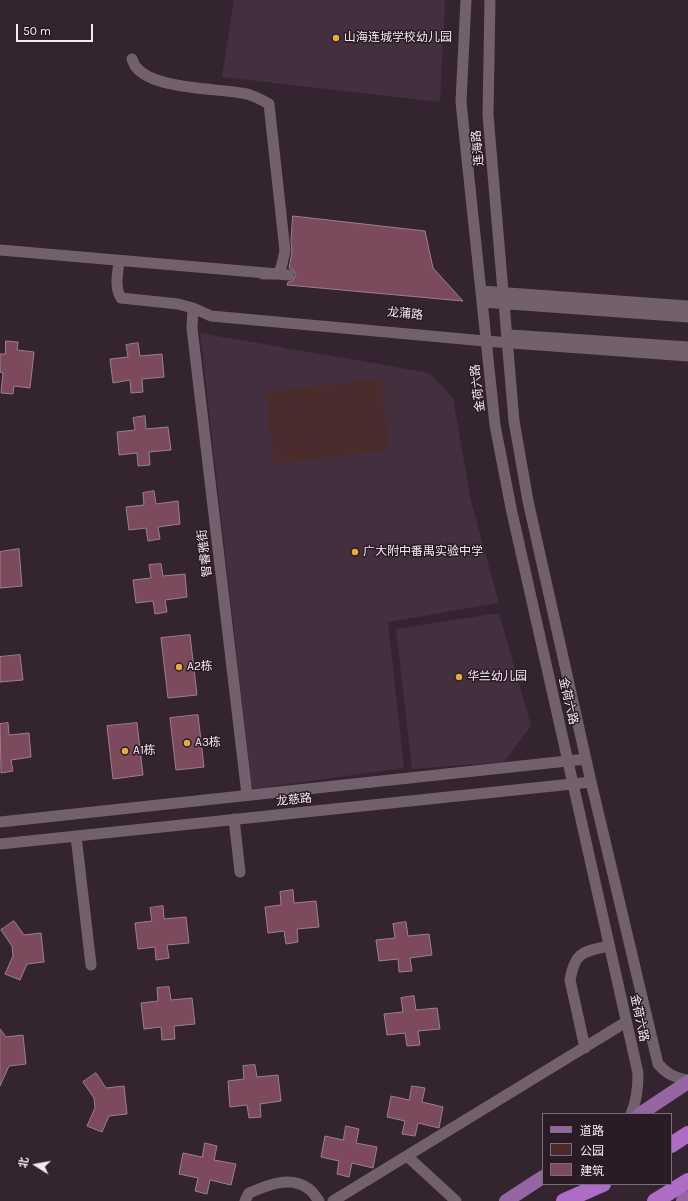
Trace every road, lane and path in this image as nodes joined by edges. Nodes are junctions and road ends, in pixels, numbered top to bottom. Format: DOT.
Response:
graph roads {
  1 [pos="466,0"];
  2 [pos="490,0"];
  3 [pos="132,59"];
  4 [pos="0,250"];
  5 [pos="125,262"];
  6 [pos="277,274"];
  7 [pos="289,275"];
  8 [pos="125,296"];
  9 [pos="481,297"];
  10 [pos="504,298"];
  11 [pos="688,306"];
  12 [pos="193,308"];
  13 [pos="688,317"];
  14 [pos="485,337"];
  15 [pos="507,339"];
  16 [pos="688,347"];
  17 [pos="688,356"];
  18 [pos="586,759"];
  19 [pos="568,761"];
  20 [pos="591,782"];
  21 [pos="574,784"];
  22 [pos="248,795"];
  23 [pos="234,820"];
  24 [pos="0,822"];
  25 [pos="76,836"];
  26 [pos="0,844"];
  27 [pos="240,872"];
  28 [pos="610,946"];
  29 [pos="91,965"];
  30 [pos="626,1022"];
  31 [pos="585,1048"];
  32 [pos="688,1081"];
  33 [pos="630,1113"];
  34 [pos="641,1113"];
  35 [pos="688,1134"];
  36 [pos="672,1144"];
  37 [pos="407,1156"];
  38 [pos="542,1179"];
  39 [pos="688,1181"];
  40 [pos="601,1185"];
  41 [pos="606,1185"];
  42 [pos="688,1198"];
  43 [pos="245,1201"];
  44 [pos="319,1201"];
  45 [pos="333,1201"];
  46 [pos="456,1201"];
  47 [pos="506,1201"];
  48 [pos="564,1201"];
  49 [pos="581,1201"];
  50 [pos="655,1201"];
  51 [pos="683,1201"];
  1 -- 9 [label="street, 连海路"];
  2 -- 10 [label="street, 连海路"];
  3 -- 6 [label="street"];
  4 -- 5 [label="street"];
  5 -- 6 [label="street"];
  5 -- 8 [label="street"];
  6 -- 7 [label="street"];
  8 -- 12 [label="street, 龙蒲路"];
  8 -- 14 [label="street, 龙蒲路"];
  9 -- 10 [label="street"];
  9 -- 14 [label="street, 金荷六路"];
  10 -- 11 [label="street"];
  10 -- 13 [label="street"];
  10 -- 15 [label="street, 金荷六路"];
  12 -- 14 [label="street, 龙蒲路"];
  12 -- 22 [label="street, 智睿雅街"];
  14 -- 15 [label="street, 龙蒲路"];
  14 -- 19 [label="street, 金荷六路"];
  15 -- 16 [label="street, 龙蒲路"];
  15 -- 17 [label="street, 龙蒲路"];
  15 -- 18 [label="street, 金荷六路"];
  18 -- 19 [label="street, 龙慈路"];
  18 -- 20 [label="street, 金荷六路"];
  19 -- 21 [label="street, 金荷六路"];
  19 -- 22 [label="street, 龙慈路"];
  20 -- 21 [label="street, 龙慈路"];
  20 -- 32 [label="street, 金荷六路"];
  21 -- 23 [label="street, 龙慈路"];
  21 -- 28 [label="street, 金荷六路"];
  22 -- 24 [label="street, 龙慈路"];
  23 -- 25 [label="street, 龙慈路"];
  23 -- 27 [label="street"];
  25 -- 26 [label="street, 龙慈路"];
  25 -- 29 [label="street"];
  28 -- 30 [label="street, 金荷六路"];
  28 -- 31 [label="street"];
  30 -- 31 [label="street"];
  30 -- 33 [label="street, 金荷六路"];
  31 -- 37 [label="street"];
  32 -- 34 [label="main road"];
  35 -- 36 [label="highway"];
  37 -- 45 [label="street"];
  37 -- 46 [label="street"];
  38 -- 47 [label="main road"];
  39 -- 50 [label="highway"];
  40 -- 48 [label="highway"];
  41 -- 49 [label="highway"];
  42 -- 51 [label="main road"];
  43 -- 44 [label="street"];
}
